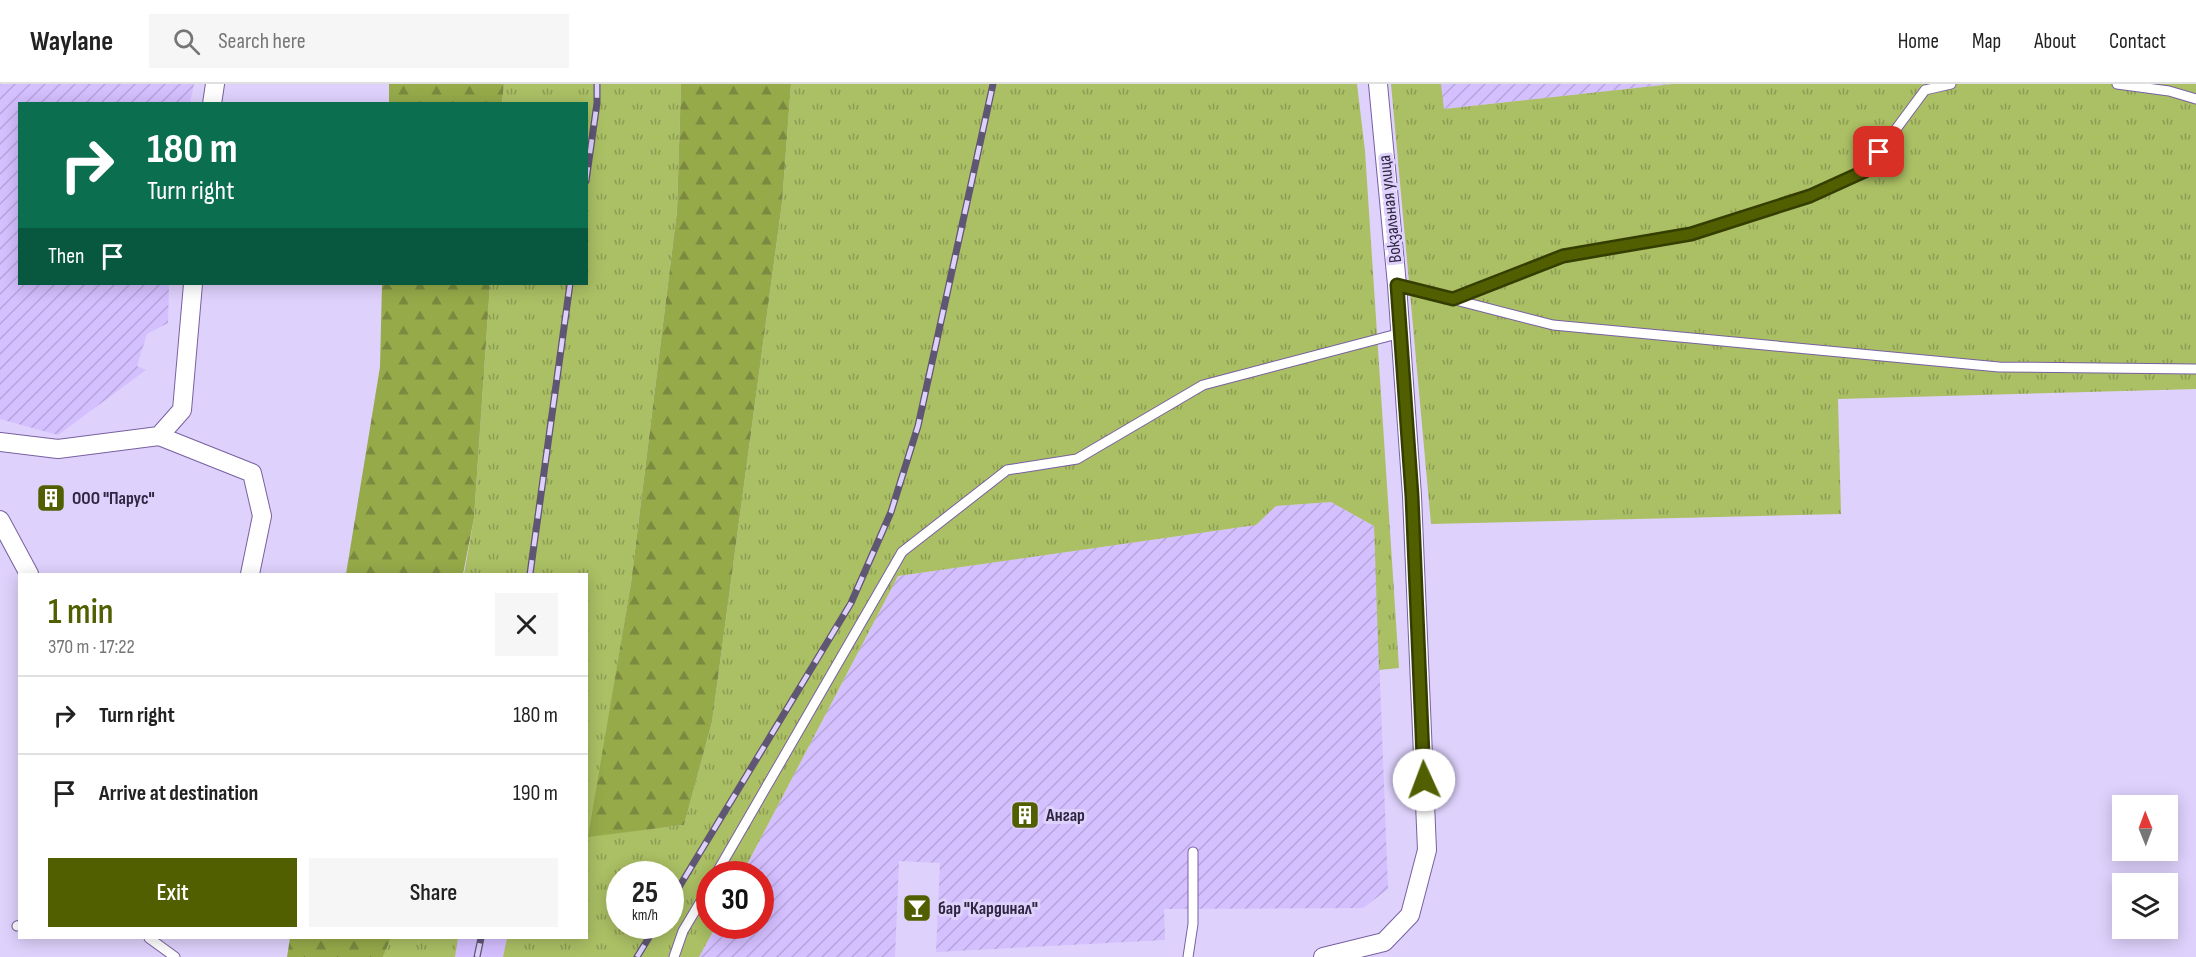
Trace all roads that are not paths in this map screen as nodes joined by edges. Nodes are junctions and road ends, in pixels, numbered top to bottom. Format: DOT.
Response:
graph roads {
  1 [pos="215,84"];
  2 [pos="1378,84"];
  3 [pos="1951,84"];
  4 [pos="2117,84"];
  5 [pos="2196,99"];
  6 [pos="212,102"];
  7 [pos="193,285"];
  8 [pos="1397,285"];
  9 [pos="1453,299"];
  10 [pos="1401,333"];
  11 [pos="2196,369"];
  12 [pos="159,436"];
  13 [pos="0,442"];
  14 [pos="0,520"];
  15 [pos="28,573"];
  16 [pos="250,573"];
  17 [pos="1194,852"];
  18 [pos="724,861"];
  19 [pos="696,909"];
  20 [pos="150,939"];
  21 [pos="1384,949"];
  22 [pos="175,957"];
  23 [pos="674,957"];
  24 [pos="1188,957"];
  25 [pos="1323,957"];
  1 -- 6 [label="street"];
  2 -- 8 [label="street, Вокзальная улица"];
  3 -- 9 [label="lane"];
  4 -- 5 [label="lane"];
  7 -- 12 [label="street"];
  8 -- 9 [label="lane"];
  8 -- 10 [label="street, Вокзальная улица"];
  9 -- 11 [label="lane"];
  10 -- 18 [label="lane"];
  10 -- 21 [label="street, Вокзальная улица"];
  12 -- 13 [label="street"];
  12 -- 16 [label="street"];
  14 -- 15 [label="street"];
  17 -- 24 [label="lane"];
  19 -- 23 [label="lane"];
  20 -- 22 [label="lane"];
  21 -- 25 [label="street, Вокзальная улица"];
}
